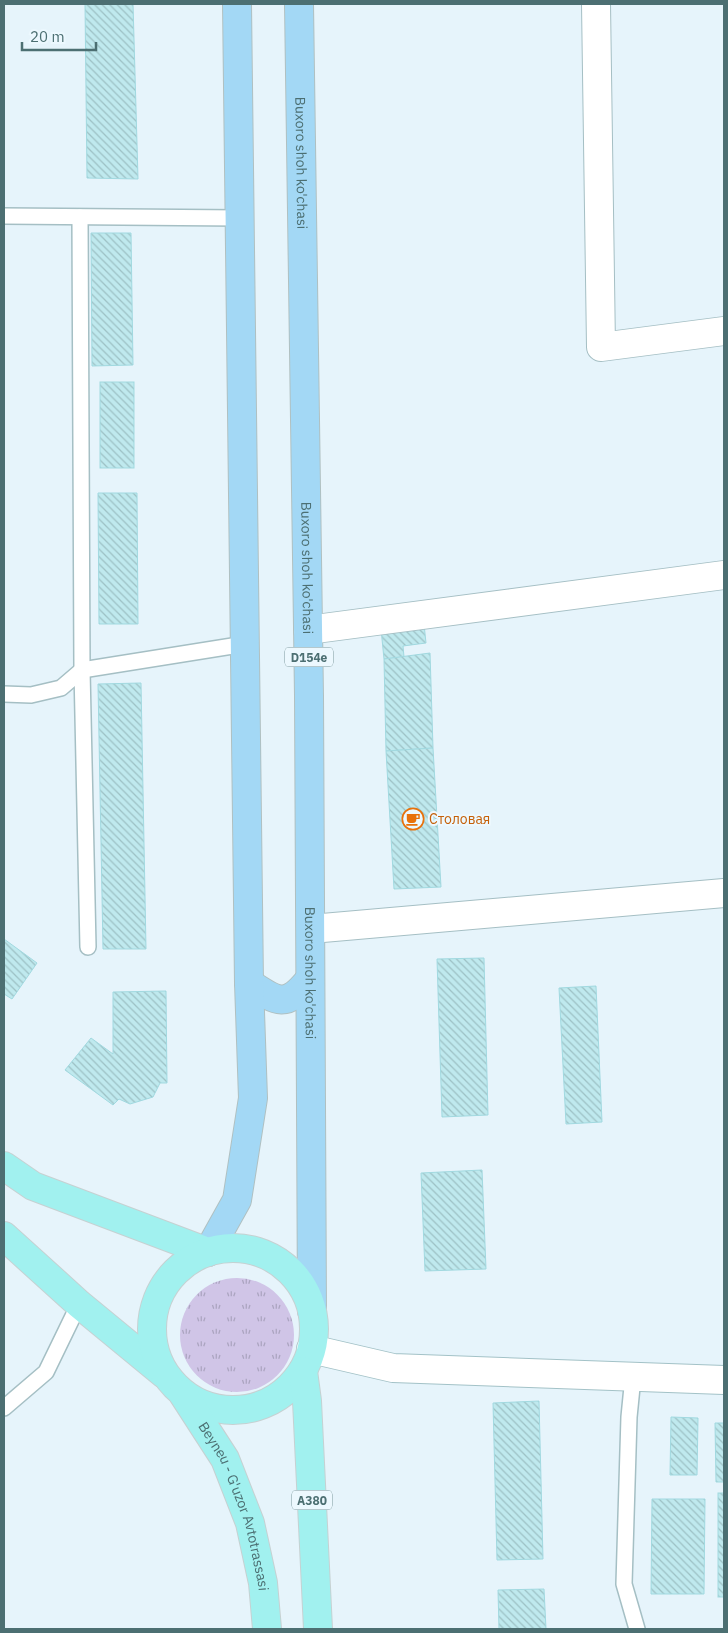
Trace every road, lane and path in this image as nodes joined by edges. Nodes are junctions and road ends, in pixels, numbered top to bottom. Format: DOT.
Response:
graph roads {
  1 [pos="237,4"];
  2 [pos="299,4"];
  3 [pos="596,4"];
  4 [pos="4,216"];
  5 [pos="80,217"];
  6 [pos="240,218"];
  7 [pos="724,331"];
  8 [pos="724,575"];
  9 [pos="308,630"];
  10 [pos="245,644"];
  11 [pos="82,670"];
  12 [pos="4,694"];
  13 [pos="724,892"];
  14 [pos="311,929"];
  15 [pos="88,947"];
  16 [pos="310,979"];
  17 [pos="249,983"];
  18 [pos="4,1166"];
  19 [pos="4,1236"];
  20 [pos="208,1252"];
  21 [pos="79,1304"];
  22 [pos="312,1311"];
  23 [pos="307,1360"];
  24 [pos="633,1377"];
  25 [pos="724,1380"];
  26 [pos="175,1384"];
  27 [pos="4,1408"];
  28 [pos="267,1629"];
  29 [pos="318,1629"];
  30 [pos="637,1629"];
  1 -- 6 [label="main road"];
  2 -- 9 [label="main road, Buxoro shoh ko'chasi / D154e"];
  3 -- 7 [label="street"];
  4 -- 5 [label="lane"];
  5 -- 6 [label="lane"];
  5 -- 11 [label="lane"];
  6 -- 10 [label="main road"];
  8 -- 9 [label="street"];
  9 -- 14 [label="main road, Buxoro shoh ko'chasi / D154e"];
  10 -- 11 [label="lane"];
  10 -- 17 [label="main road"];
  11 -- 12 [label="lane"];
  11 -- 15 [label="lane"];
  13 -- 14 [label="street"];
  14 -- 16 [label="main road, Buxoro shoh ko'chasi / D154e"];
  16 -- 17 [label="main road"];
  16 -- 22 [label="main road, Buxoro shoh ko'chasi / D154e"];
  17 -- 20 [label="main road"];
  18 -- 20 [label="highway, Beyneu - G'uzor Avtotrassasi / A380"];
  19 -- 21 [label="highway, Beyneu - G'uzor Avtotrassasi / A380"];
  20 -- 22 [label="highway, Beyneu - G'uzor Avtotrassasi / A380"];
  20 -- 26 [label="highway, Beyneu - G'uzor Avtotrassasi / A380"];
  21 -- 26 [label="highway, Beyneu - G'uzor Avtotrassasi / A380"];
  21 -- 27 [label="lane"];
  22 -- 23 [label="highway, Beyneu - G'uzor Avtotrassasi / A380"];
  23 -- 24 [label="street"];
  23 -- 26 [label="highway, Beyneu - G'uzor Avtotrassasi / A380"];
  23 -- 29 [label="highway, Beyneu - G'uzor Avtotrassasi / A380"];
  24 -- 25 [label="street"];
  24 -- 30 [label="lane"];
  26 -- 28 [label="highway, Beyneu - G'uzor Avtotrassasi / A380"];
}
